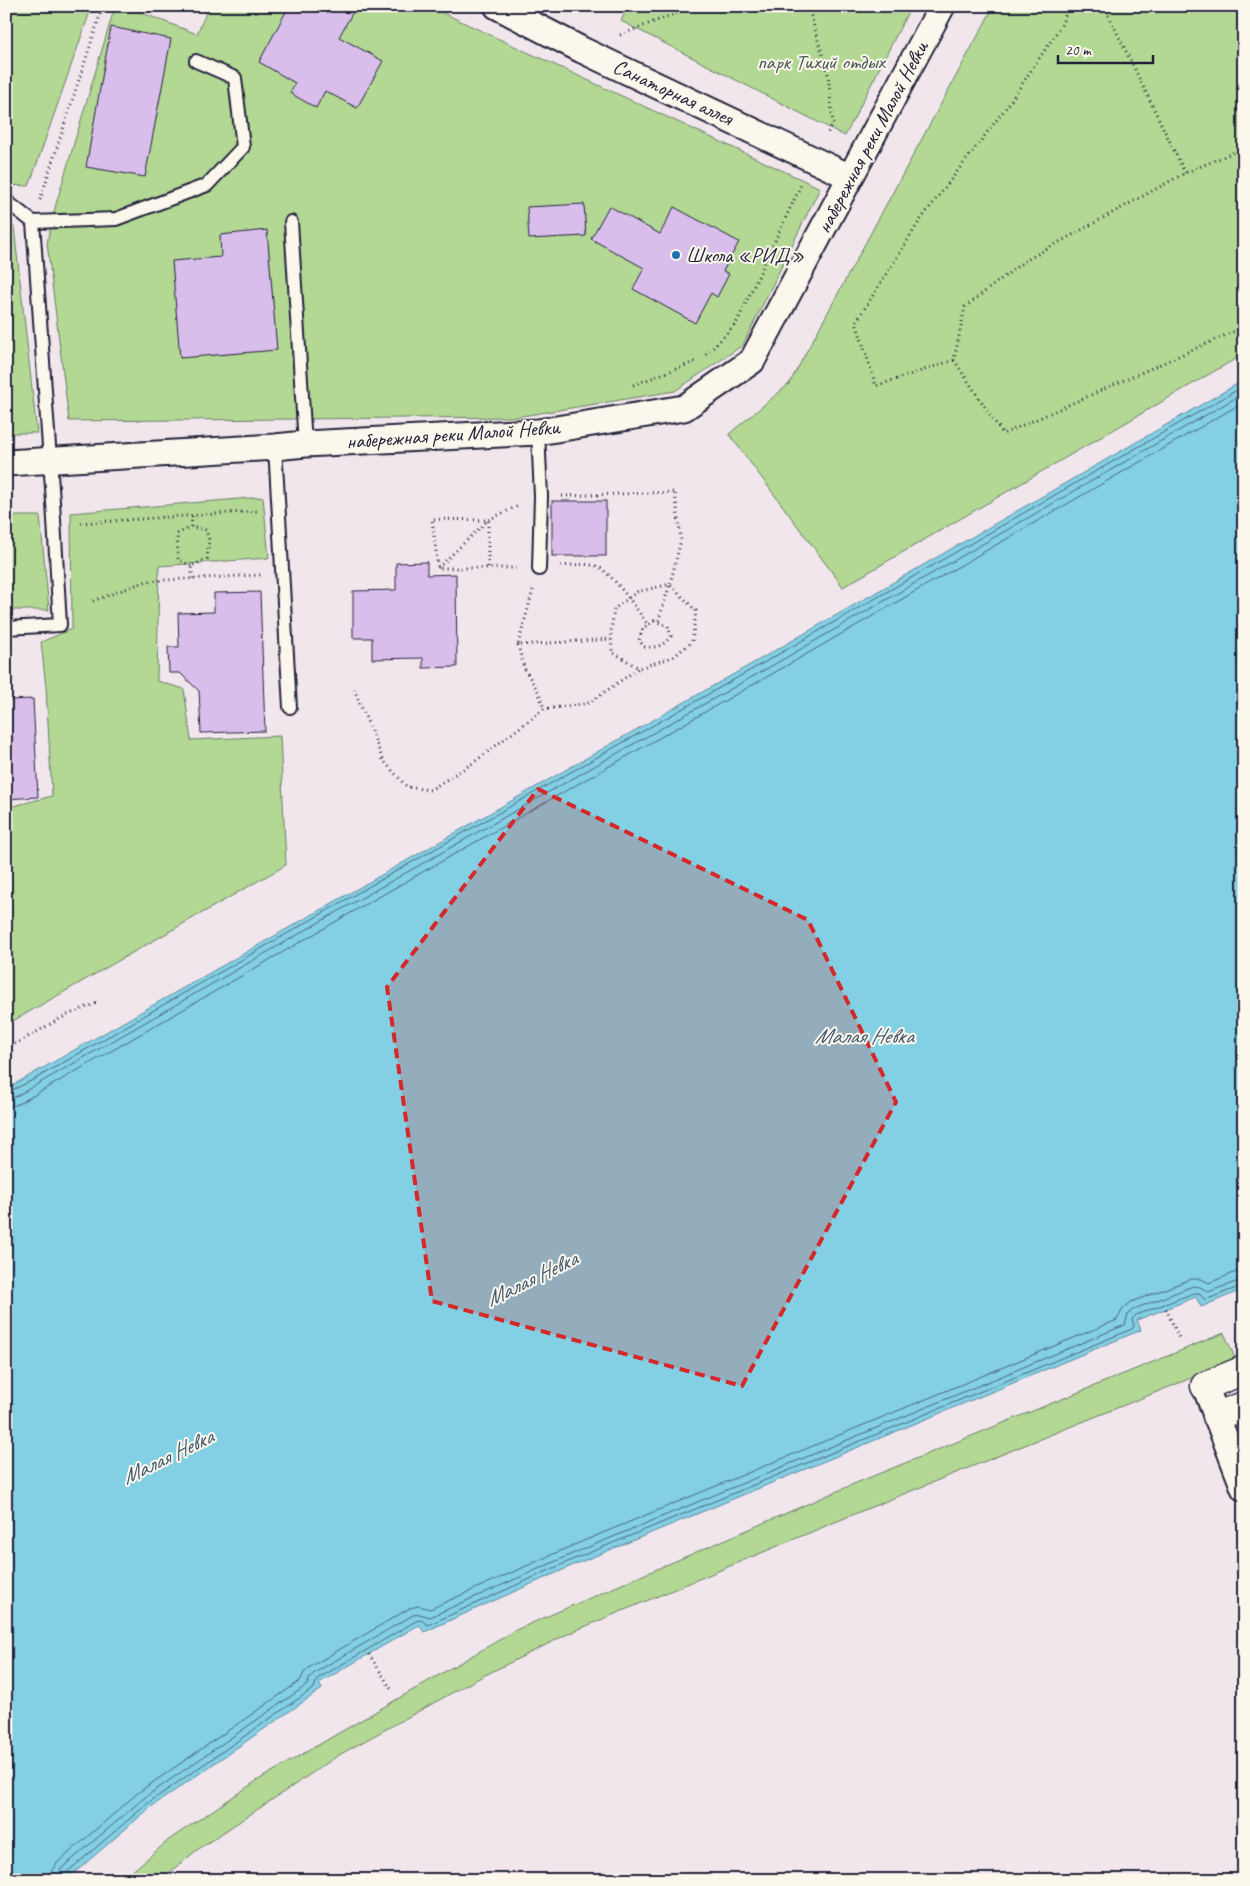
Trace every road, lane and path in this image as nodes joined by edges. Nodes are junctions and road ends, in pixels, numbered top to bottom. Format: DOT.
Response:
graph roads {
  1 [pos="104,6"];
  2 [pos="497,6"];
  3 [pos="695,6"];
  4 [pos="808,6"];
  5 [pos="942,6"];
  6 [pos="1069,6"];
  7 [pos="1104,6"];
  8 [pos="582,50"];
  9 [pos="196,61"];
  10 [pos="826,137"];
  11 [pos="1244,148"];
  12 [pos="1185,173"];
  13 [pos="850,177"];
  14 [pos="804,180"];
  15 [pos="6,201"];
  16 [pos="33,222"];
  17 [pos="291,222"];
  18 [pos="1244,327"];
  19 [pos="954,360"];
  20 [pos="629,386"];
  21 [pos="538,432"];
  22 [pos="305,444"];
  23 [pos="275,447"];
  24 [pos="50,460"];
  25 [pos="6,462"];
  26 [pos="541,496"];
  27 [pos="278,510"];
  28 [pos="192,516"];
  29 [pos="488,520"];
  30 [pos="81,523"];
  31 [pos="191,527"];
  32 [pos="190,566"];
  33 [pos="438,568"];
  34 [pos="539,569"];
  35 [pos="282,574"];
  36 [pos="193,579"];
  37 [pos="670,584"];
  38 [pos="630,598"];
  39 [pos="93,601"];
  40 [pos="658,622"];
  41 [pos="648,625"];
  42 [pos="6,628"];
  43 [pos="612,639"];
  44 [pos="518,646"];
  45 [pos="639,668"];
  46 [pos="354,689"];
  47 [pos="290,707"];
  48 [pos="544,709"];
  49 [pos="97,1003"];
  50 [pos="6,1049"];
  51 [pos="1166,1309"];
  52 [pos="1180,1340"];
  53 [pos="1244,1370"];
  54 [pos="1205,1386"];
  55 [pos="1244,1406"];
  56 [pos="1217,1416"];
  57 [pos="1244,1488"];
  58 [pos="369,1654"];
  59 [pos="392,1692"];
  1 -- 16 [label="path"];
  2 -- 8 [label="street, Санаторная аллея"];
  3 -- 8 [label="path"];
  4 -- 10 [label="path"];
  5 -- 13 [label="street, набережная реки Малой Невки"];
  6 -- 19 [label="path"];
  7 -- 12 [label="path"];
  8 -- 13 [label="street, Санаторная аллея"];
  9 -- 16 [label="lane"];
  11 -- 12 [label="path"];
  12 -- 19 [label="path"];
  13 -- 21 [label="street, набережная реки Малой Невки"];
  14 -- 20 [label="path"];
  15 -- 16 [label="lane"];
  16 -- 24 [label="lane"];
  17 -- 22 [label="lane"];
  18 -- 19 [label="path"];
  21 -- 22 [label="street, набережная реки Малой Невки"];
  21 -- 26 [label="lane"];
  22 -- 23 [label="street, набережная реки Малой Невки"];
  23 -- 24 [label="street, набережная реки Малой Невки"];
  23 -- 27 [label="lane"];
  24 -- 25 [label="street, набережная реки Малой Невки"];
  24 -- 42 [label="lane"];
  26 -- 29 [label="path"];
  26 -- 34 [label="lane"];
  26 -- 37 [label="path"];
  27 -- 28 [label="path"];
  27 -- 35 [label="lane"];
  28 -- 30 [label="path"];
  28 -- 31 [label="path"];
  29 -- 33 [label="path"];
  29 -- 33 [label="path"];
  29 -- 33 [label="path"];
  31 -- 32 [label="path"];
  31 -- 32 [label="path"];
  32 -- 36 [label="path"];
  34 -- 38 [label="path"];
  34 -- 44 [label="path"];
  35 -- 36 [label="path"];
  35 -- 47 [label="lane"];
  36 -- 39 [label="path"];
  37 -- 38 [label="path"];
  37 -- 40 [label="path"];
  37 -- 45 [label="path"];
  38 -- 41 [label="path"];
  38 -- 43 [label="path"];
  40 -- 41 [label="path"];
  40 -- 41 [label="path"];
  43 -- 44 [label="path"];
  43 -- 45 [label="path"];
  44 -- 48 [label="path"];
  45 -- 48 [label="path"];
  46 -- 48 [label="path"];
  49 -- 50 [label="path"];
  51 -- 52 [label="path"];
  53 -- 54 [label="main road"];
  54 -- 56 [label="street"];
  55 -- 56 [label="main road"];
  56 -- 57 [label="street"];
  58 -- 59 [label="path"];
}
